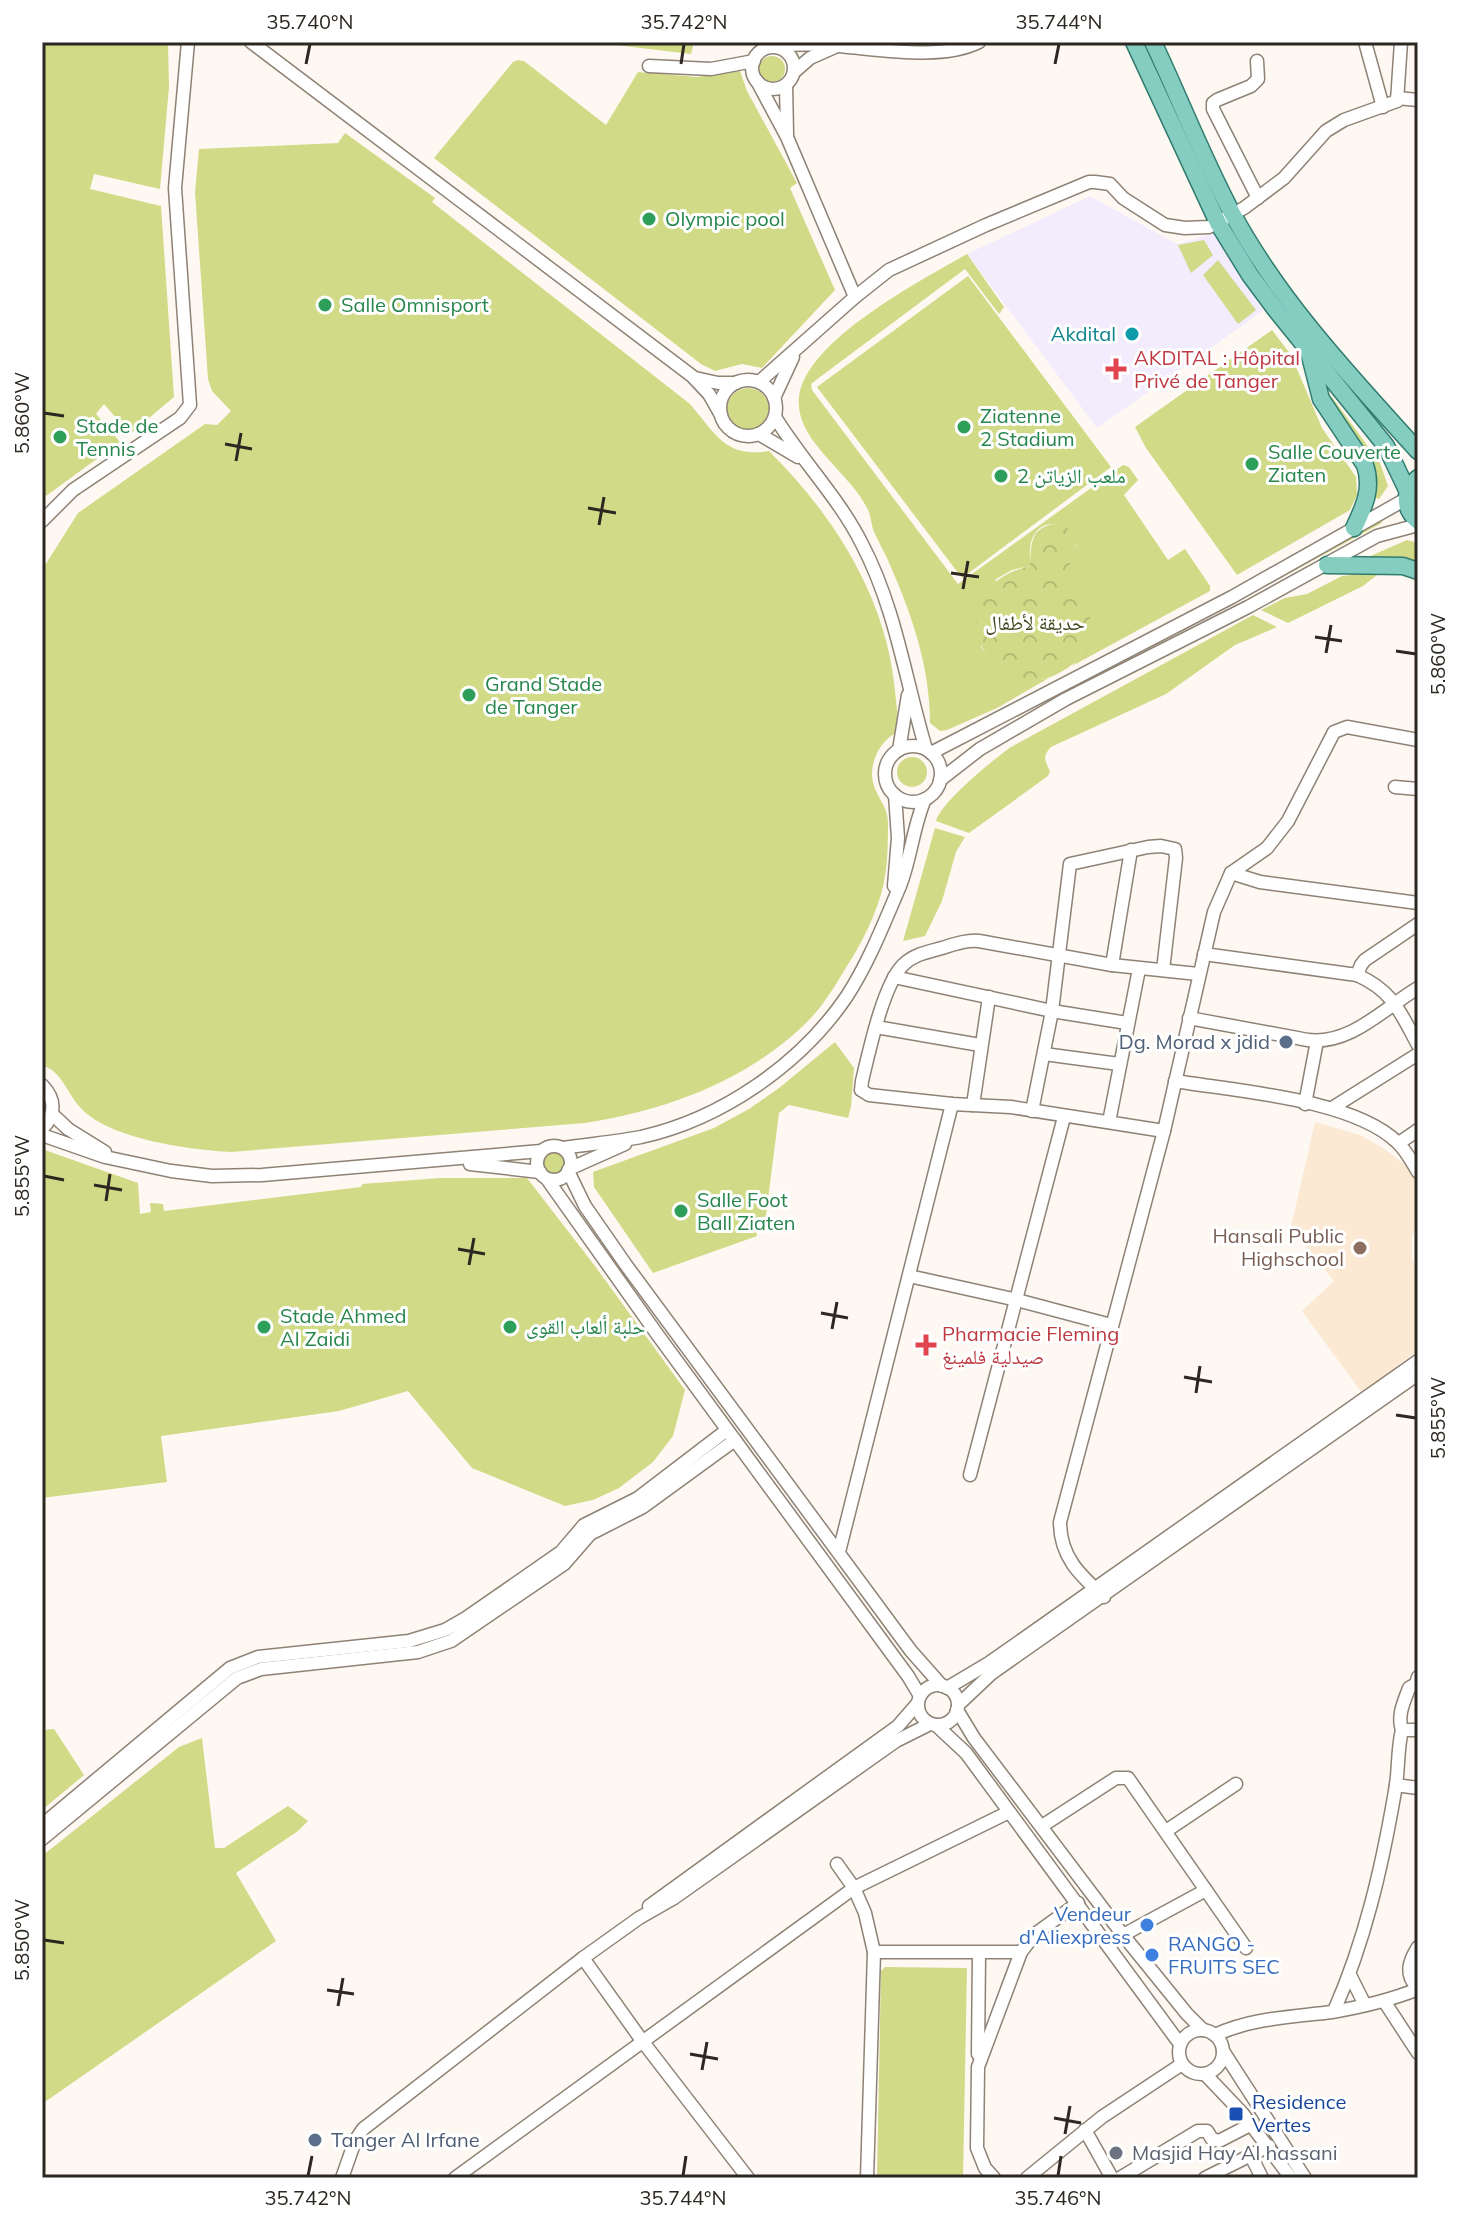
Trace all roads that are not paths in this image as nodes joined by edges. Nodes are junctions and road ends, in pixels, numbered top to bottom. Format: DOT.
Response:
graph roads {
  1 [pos="178,42"];
  2 [pos="188,42"];
  3 [pos="251,42"];
  4 [pos="979,42"];
  5 [pos="1134,42"];
  6 [pos="1153,42"];
  7 [pos="1365,42"];
  8 [pos="1401,42"];
  9 [pos="775,46"];
  10 [pos="838,46"];
  11 [pos="754,61"];
  12 [pos="1257,61"];
  13 [pos="649,66"];
  14 [pos="794,72"];
  15 [pos="757,81"];
  16 [pos="184,83"];
  17 [pos="786,85"];
  18 [pos="1397,98"];
  19 [pos="1418,100"];
  20 [pos="1383,107"];
  21 [pos="787,137"];
  22 [pos="1258,198"];
  23 [pos="1233,214"];
  24 [pos="1218,223"];
  25 [pos="855,297"];
  26 [pos="797,349"];
  27 [pos="1309,350"];
  28 [pos="692,376"];
  29 [pos="759,382"];
  30 [pos="736,383"];
  31 [pos="774,398"];
  32 [pos="721,415"];
  33 [pos="775,417"];
  34 [pos="759,434"];
  35 [pos="1418,451"];
  36 [pos="803,460"];
  37 [pos="1410,489"];
  38 [pos="42,521"];
  39 [pos="1418,523"];
  40 [pos="1354,528"];
  41 [pos="1327,565"];
  42 [pos="1418,571"];
  43 [pos="909,680"];
  44 [pos="1418,740"];
  45 [pos="899,750"];
  46 [pos="929,751"];
  47 [pos="940,780"];
  48 [pos="1395,787"];
  49 [pos="1418,789"];
  50 [pos="895,795"];
  51 [pos="925,799"];
  52 [pos="1131,850"];
  53 [pos="1231,873"];
  54 [pos="894,897"];
  55 [pos="1418,903"];
  56 [pos="1418,924"];
  57 [pos="1204,954"];
  58 [pos="1060,956"];
  59 [pos="1112,965"];
  60 [pos="1139,969"];
  61 [pos="1163,970"];
  62 [pos="1198,974"];
  63 [pos="1357,975"];
  64 [pos="894,977"];
  65 [pos="1418,988"];
  66 [pos="989,997"];
  67 [pos="1395,1001"];
  68 [pos="1052,1011"];
  69 [pos="1189,1018"];
  70 [pos="1127,1023"];
  71 [pos="876,1027"];
  72 [pos="1317,1041"];
  73 [pos="980,1045"];
  74 [pos="1418,1045"];
  75 [pos="1044,1054"];
  76 [pos="1418,1054"];
  77 [pos="1119,1064"];
  78 [pos="1175,1081"];
  79 [pos="42,1085"];
  80 [pos="952,1104"];
  81 [pos="1305,1104"];
  82 [pos="973,1105"];
  83 [pos="1332,1108"];
  84 [pos="1032,1111"];
  85 [pos="52,1114"];
  86 [pos="1064,1117"];
  87 [pos="1109,1122"];
  88 [pos="42,1129"];
  89 [pos="1418,1130"];
  90 [pos="1164,1131"];
  91 [pos="42,1135"];
  92 [pos="638,1137"];
  93 [pos="1399,1143"];
  94 [pos="563,1148"];
  95 [pos="541,1151"];
  96 [pos="114,1158"];
  97 [pos="452,1160"];
  98 [pos="569,1170"];
  99 [pos="1418,1172"];
  100 [pos="543,1175"];
  101 [pos="909,1276"];
  102 [pos="1017,1300"];
  103 [pos="1111,1325"];
  104 [pos="1418,1361"];
  105 [pos="1418,1374"];
  106 [pos="731,1435"];
  107 [pos="970,1475"];
  108 [pos="839,1552"];
  109 [pos="1093,1587"];
  110 [pos="1104,1597"];
  111 [pos="1417,1682"];
  112 [pos="945,1687"];
  113 [pos="919,1700"];
  114 [pos="958,1707"];
  115 [pos="933,1724"];
  116 [pos="1402,1730"];
  117 [pos="1418,1730"];
  118 [pos="1236,1784"];
  119 [pos="1396,1785"];
  120 [pos="1418,1788"];
  121 [pos="1009,1812"];
  122 [pos="42,1825"];
  123 [pos="1042,1826"];
  124 [pos="1166,1831"];
  125 [pos="42,1839"];
  126 [pos="837,1864"];
  127 [pos="854,1888"];
  128 [pos="1206,1890"];
  129 [pos="1078,1903"];
  130 [pos="639,1918"];
  131 [pos="1123,1935"];
  132 [pos="1418,1947"];
  133 [pos="1246,1948"];
  134 [pos="874,1952"];
  135 [pos="1021,1952"];
  136 [pos="979,1953"];
  137 [pos="583,1958"];
  138 [pos="1350,1975"];
  139 [pos="1418,1989"];
  140 [pos="1384,2001"];
  141 [pos="1365,2005"];
  142 [pos="1334,2011"];
  143 [pos="1209,2032"];
  144 [pos="643,2042"];
  145 [pos="1180,2044"];
  146 [pos="1223,2051"];
  147 [pos="1418,2053"];
  148 [pos="1182,2064"];
  149 [pos="978,2067"];
  150 [pos="1205,2074"];
  151 [pos="1252,2124"];
  152 [pos="1085,2130"];
  153 [pos="1225,2140"];
  154 [pos="1269,2146"];
  155 [pos="1251,2156"];
  156 [pos="1238,2163"];
  157 [pos="342,2178"];
  158 [pos="455,2178"];
  159 [pos="748,2178"];
  160 [pos="867,2178"];
  161 [pos="994,2178"];
  162 [pos="1027,2178"];
  163 [pos="1112,2178"];
  164 [pos="1120,2178"];
  165 [pos="1205,2178"];
  166 [pos="1262,2178"];
  167 [pos="1291,2178"];
  168 [pos="1305,2178"];
  1 -- 16 [label="street"];
  2 -- 16 [label="street"];
  3 -- 28 [label="street"];
  4 -- 10 [label="street"];
  5 -- 24 [label="main road"];
  6 -- 23 [label="main road"];
  7 -- 20 [label="street"];
  8 -- 18 [label="street"];
  9 -- 10 [label="street"];
  9 -- 11 [label="street"];
  9 -- 14 [label="street"];
  10 -- 14 [label="street"];
  11 -- 13 [label="street"];
  11 -- 15 [label="street"];
  12 -- 22 [label="street"];
  14 -- 17 [label="street"];
  15 -- 17 [label="street"];
  15 -- 21 [label="street"];
  16 -- 38 [label="street"];
  17 -- 21 [label="street"];
  18 -- 19 [label="street"];
  18 -- 20 [label="street"];
  20 -- 22 [label="street"];
  21 -- 25 [label="street"];
  22 -- 23 [label="street"];
  23 -- 24 [label="street"];
  23 -- 35 [label="main road"];
  24 -- 25 [label="street"];
  24 -- 27 [label="main road"];
  25 -- 26 [label="street"];
  26 -- 29 [label="street"];
  26 -- 31 [label="street"];
  27 -- 37 [label="main road"];
  27 -- 40 [label="main road"];
  28 -- 30 [label="street"];
  28 -- 32 [label="street"];
  29 -- 30 [label="street"];
  29 -- 31 [label="street"];
  30 -- 32 [label="street"];
  31 -- 33 [label="street"];
  32 -- 34 [label="street"];
  33 -- 34 [label="street"];
  33 -- 36 [label="street"];
  34 -- 36 [label="street"];
  36 -- 43 [label="street"];
  37 -- 39 [label="main road"];
  37 -- 40 [label="street"];
  39 -- 41 [label="street"];
  40 -- 46 [label="street"];
  41 -- 42 [label="main road"];
  41 -- 47 [label="street"];
  43 -- 45 [label="street"];
  43 -- 46 [label="street"];
  44 -- 53 [label="street"];
  45 -- 46 [label="street"];
  45 -- 50 [label="street"];
  46 -- 47 [label="street"];
  47 -- 51 [label="street"];
  48 -- 49 [label="street"];
  50 -- 51 [label="street"];
  50 -- 54 [label="street"];
  51 -- 54 [label="street"];
  52 -- 58 [label="street"];
  52 -- 59 [label="street"];
  52 -- 61 [label="street"];
  53 -- 55 [label="street"];
  53 -- 57 [label="street"];
  54 -- 92 [label="street"];
  56 -- 63 [label="street"];
  57 -- 62 [label="street"];
  57 -- 63 [label="street"];
  58 -- 59 [label="street"];
  58 -- 64 [label="street"];
  58 -- 68 [label="street"];
  59 -- 60 [label="street"];
  60 -- 61 [label="street"];
  60 -- 70 [label="street"];
  61 -- 62 [label="street"];
  62 -- 69 [label="street"];
  63 -- 67 [label="street"];
  64 -- 66 [label="street"];
  64 -- 71 [label="street"];
  65 -- 67 [label="street"];
  66 -- 68 [label="street"];
  66 -- 73 [label="street"];
  67 -- 72 [label="street"];
  67 -- 74 [label="street"];
  68 -- 70 [label="street"];
  68 -- 75 [label="street"];
  69 -- 72 [label="street"];
  69 -- 78 [label="street"];
  70 -- 77 [label="street"];
  71 -- 73 [label="street"];
  71 -- 80 [label="street"];
  72 -- 81 [label="street"];
  73 -- 82 [label="street"];
  75 -- 77 [label="street"];
  75 -- 84 [label="street"];
  76 -- 83 [label="street"];
  77 -- 87 [label="street"];
  78 -- 81 [label="street"];
  78 -- 90 [label="street"];
  79 -- 85 [label="street"];
  80 -- 82 [label="street"];
  80 -- 101 [label="street"];
  81 -- 83 [label="street"];
  82 -- 84 [label="street"];
  83 -- 93 [label="street"];
  84 -- 86 [label="street"];
  85 -- 88 [label="street"];
  85 -- 96 [label="street"];
  86 -- 87 [label="street"];
  86 -- 102 [label="street"];
  87 -- 90 [label="street"];
  89 -- 93 [label="street"];
  90 -- 103 [label="street"];
  91 -- 96 [label="street"];
  92 -- 94 [label="street"];
  92 -- 98 [label="street"];
  93 -- 99 [label="street"];
  94 -- 95 [label="street"];
  94 -- 98 [label="street"];
  95 -- 97 [label="street"];
  95 -- 100 [label="street"];
  96 -- 97 [label="street"];
  97 -- 100 [label="street"];
  98 -- 100 [label="street"];
  98 -- 108 [label="street"];
  100 -- 106 [label="street"];
  101 -- 102 [label="street"];
  101 -- 108 [label="street"];
  102 -- 103 [label="street"];
  102 -- 107 [label="street"];
  103 -- 109 [label="street"];
  104 -- 109 [label="street"];
  105 -- 110 [label="street"];
  106 -- 113 [label="street"];
  106 -- 122 [label="street"];
  106 -- 125 [label="street"];
  108 -- 112 [label="street"];
  109 -- 110 [label="street"];
  109 -- 112 [label="street"];
  110 -- 114 [label="street"];
  111 -- 116 [label="street"];
  112 -- 113 [label="street"];
  112 -- 114 [label="street"];
  113 -- 115 [label="street"];
  113 -- 130 [label="street"];
  114 -- 115 [label="street"];
  114 -- 123 [label="street"];
  115 -- 121 [label="street"];
  115 -- 130 [label="street"];
  116 -- 117 [label="street"];
  116 -- 119 [label="street"];
  118 -- 124 [label="street"];
  119 -- 120 [label="street"];
  119 -- 138 [label="street"];
  121 -- 127 [label="street"];
  121 -- 129 [label="street"];
  123 -- 124 [label="street"];
  123 -- 131 [label="street"];
  124 -- 128 [label="street"];
  126 -- 127 [label="street"];
  127 -- 134 [label="street"];
  127 -- 144 [label="street"];
  128 -- 131 [label="street"];
  128 -- 133 [label="street"];
  129 -- 135 [label="street"];
  129 -- 145 [label="street"];
  130 -- 137 [label="street"];
  131 -- 143 [label="street"];
  132 -- 139 [label="street"];
  134 -- 136 [label="street"];
  134 -- 160 [label="street"];
  135 -- 136 [label="street"];
  135 -- 149 [label="street"];
  136 -- 149 [label="street"];
  137 -- 144 [label="street"];
  137 -- 157 [label="street"];
  138 -- 141 [label="street"];
  138 -- 142 [label="street"];
  139 -- 140 [label="street"];
  140 -- 141 [label="street"];
  140 -- 147 [label="street"];
  141 -- 142 [label="street"];
  142 -- 143 [label="street"];
  143 -- 145 [label="street"];
  143 -- 146 [label="street"];
  144 -- 158 [label="street"];
  144 -- 159 [label="street"];
  145 -- 148 [label="street"];
  146 -- 150 [label="street"];
  146 -- 168 [label="street"];
  148 -- 150 [label="street"];
  148 -- 152 [label="street"];
  149 -- 161 [label="street"];
  150 -- 151 [label="street"];
  151 -- 153 [label="street"];
  151 -- 154 [label="street"];
  152 -- 162 [label="street"];
  152 -- 163 [label="street"];
  153 -- 156 [label="street"];
  153 -- 164 [label="street"];
  154 -- 155 [label="street"];
  154 -- 167 [label="street"];
  155 -- 156 [label="street"];
  155 -- 166 [label="street"];
  156 -- 165 [label="street"];
}
